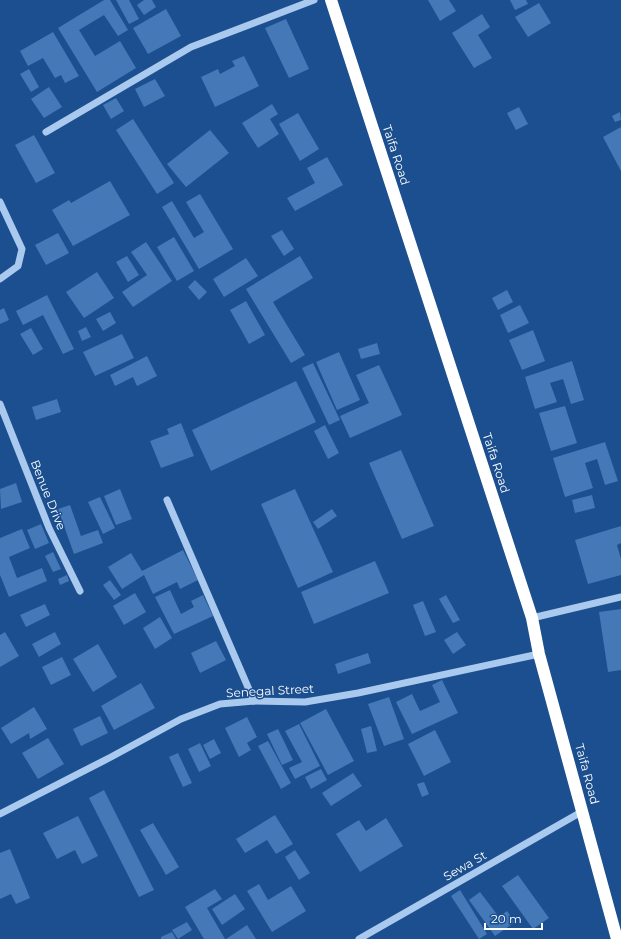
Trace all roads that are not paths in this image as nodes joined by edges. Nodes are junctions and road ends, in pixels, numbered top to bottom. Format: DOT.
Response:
graph roads {
  1 [pos="314,0"];
  2 [pos="331,0"];
  3 [pos="46,132"];
  4 [pos="0,202"];
  5 [pos="0,279"];
  6 [pos="0,404"];
  7 [pos="167,500"];
  8 [pos="80,592"];
  9 [pos="621,597"];
  10 [pos="532,618"];
  11 [pos="539,654"];
  12 [pos="254,701"];
  13 [pos="583,811"];
  14 [pos="0,814"];
  15 [pos="359,939"];
  16 [pos="617,939"];
  1 -- 3 [label="street"];
  2 -- 10 [label="highway, Taifa Road"];
  4 -- 5 [label="street"];
  6 -- 8 [label="street, Benue Drive"];
  7 -- 12 [label="street"];
  9 -- 10 [label="street"];
  10 -- 11 [label="highway, Taifa Road"];
  11 -- 12 [label="street, Senegal Street"];
  11 -- 13 [label="highway, Taifa Road"];
  12 -- 14 [label="street, Senegal Street"];
  13 -- 15 [label="street, Sewa St"];
  13 -- 16 [label="highway, Taifa Road"];
}
